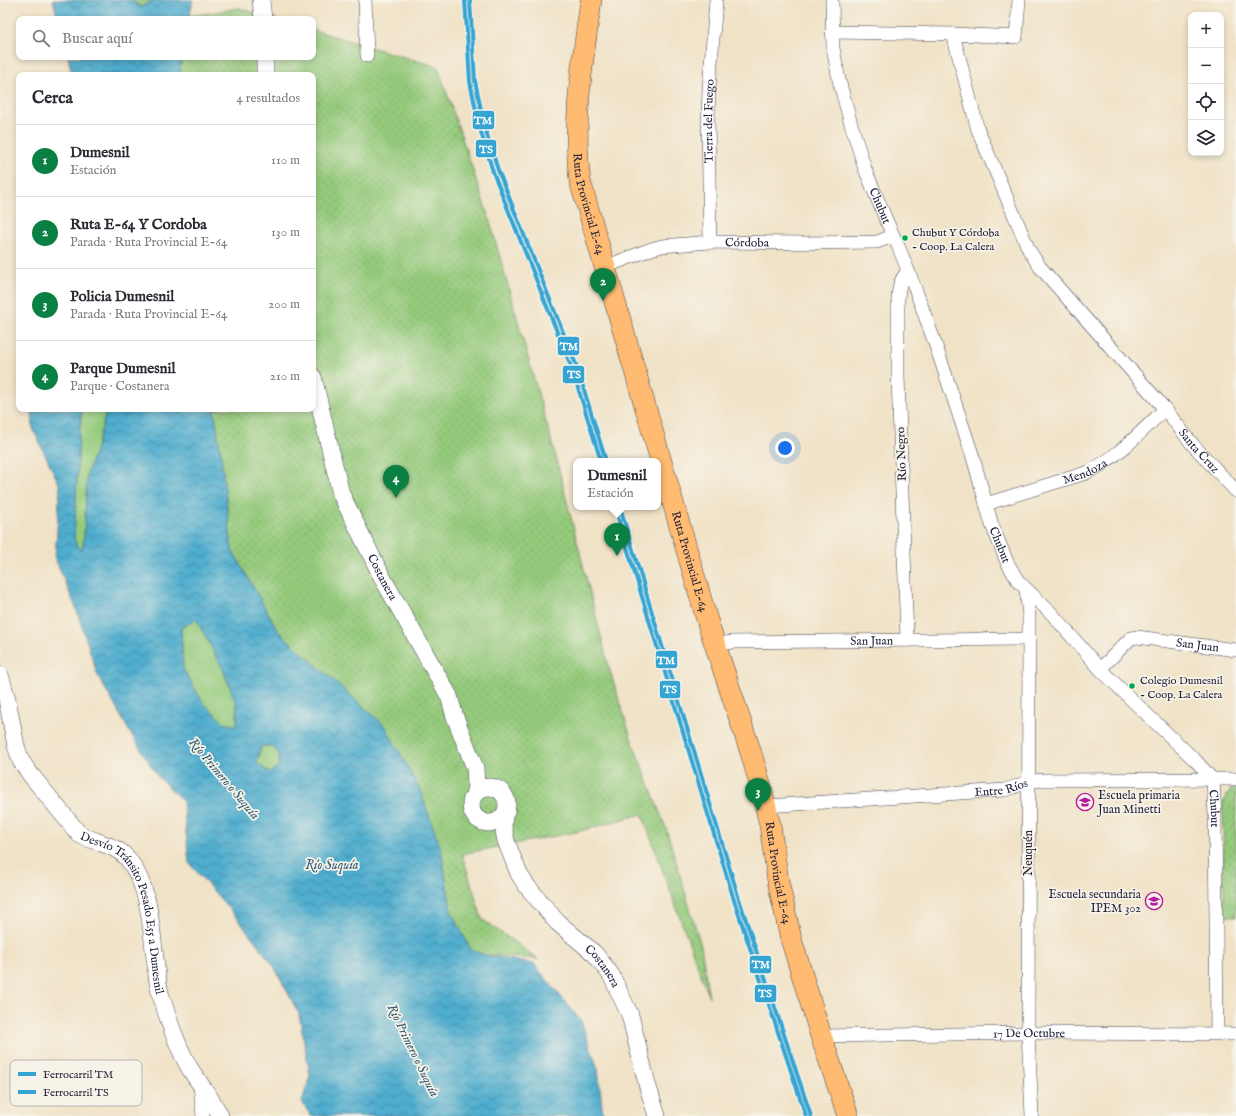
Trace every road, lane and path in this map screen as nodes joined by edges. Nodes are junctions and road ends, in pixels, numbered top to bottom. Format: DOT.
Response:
graph roads {
  1 [pos="261,0"];
  2 [pos="365,0"];
  3 [pos="591,0"];
  4 [pos="716,0"];
  5 [pos="832,0"];
  6 [pos="1018,0"];
  7 [pos="263,16"];
  8 [pos="832,32"];
  9 [pos="954,34"];
  10 [pos="367,56"];
  11 [pos="265,60"];
  12 [pos="265,72"];
  13 [pos="893,236"];
  14 [pos="710,242"];
  15 [pos="605,267"];
  16 [pos="908,271"];
  17 [pos="316,390"];
  18 [pos="1165,409"];
  19 [pos="660,458"];
  20 [pos="661,460"];
  21 [pos="1236,491"];
  22 [pos="986,504"];
  23 [pos="1026,589"];
  24 [pos="1028,639"];
  25 [pos="907,640"];
  26 [pos="715,645"];
  27 [pos="1236,650"];
  28 [pos="1100,669"];
  29 [pos="0,675"];
  30 [pos="475,768"];
  31 [pos="1236,779"];
  32 [pos="1213,780"];
  33 [pos="1028,782"];
  34 [pos="493,787"];
  35 [pos="474,795"];
  36 [pos="766,806"];
  37 [pos="504,815"];
  38 [pos="487,822"];
  39 [pos="506,841"];
  40 [pos="1028,1033"];
  41 [pos="1217,1033"];
  42 [pos="1236,1034"];
  43 [pos="821,1036"];
  44 [pos="200,1085"];
  45 [pos="203,1116"];
  46 [pos="220,1116"];
  47 [pos="657,1116"];
  48 [pos="848,1116"];
  49 [pos="1032,1116"];
  1 -- 7 [label="street"];
  2 -- 10 [label="street"];
  3 -- 15 [label="main road, Ruta Provincial E-64"];
  4 -- 14 [label="street, Tierra del Fuego"];
  5 -- 8 [label="street, Chubut"];
  6 -- 9 [label="street"];
  8 -- 9 [label="street"];
  8 -- 13 [label="street, Chubut"];
  9 -- 18 [label="street, Santa Cruz"];
  11 -- 12 [label="street"];
  13 -- 14 [label="street, Córdoba"];
  13 -- 16 [label="street, Chubut"];
  14 -- 15 [label="street, Córdoba"];
  15 -- 19 [label="main road, Ruta Provincial E-64"];
  16 -- 22 [label="street, Chubut"];
  16 -- 25 [label="street, Río Negro"];
  17 -- 30 [label="street, Costanera"];
  18 -- 21 [label="street, Santa Cruz"];
  18 -- 22 [label="street, Mendoza"];
  20 -- 26 [label="main road, Ruta Provincial E-64"];
  22 -- 23 [label="street, Chubut"];
  23 -- 24 [label="street, Neuquén"];
  23 -- 28 [label="street, Chubut"];
  24 -- 25 [label="street, San Juan"];
  24 -- 33 [label="street, Neuquén"];
  25 -- 26 [label="street, San Juan"];
  26 -- 36 [label="main road, Ruta Provincial E-64"];
  27 -- 28 [label="street, San Juan"];
  28 -- 32 [label="street, Chubut"];
  29 -- 44 [label="street, Desvío Tránsito Pesado E55 a Dumesnil"];
  30 -- 34 [label="street, Costanera"];
  30 -- 35 [label="street, Costanera"];
  31 -- 32 [label="street, Entre Ríos"];
  32 -- 33 [label="street, Entre Ríos"];
  32 -- 41 [label="street, Chubut"];
  33 -- 36 [label="street, Entre Ríos"];
  33 -- 40 [label="street, Neuquén"];
  34 -- 35 [label="street"];
  34 -- 37 [label="street, Costanera"];
  35 -- 38 [label="street, Costanera"];
  36 -- 43 [label="main road, Ruta Provincial E-64"];
  37 -- 38 [label="street"];
  37 -- 39 [label="street, Costanera"];
  38 -- 39 [label="street, Costanera"];
  39 -- 47 [label="street, Costanera"];
  40 -- 41 [label="street, 17 De Octubre"];
  40 -- 43 [label="street, 17 De Octubre"];
  40 -- 49 [label="street, Neuquén"];
  41 -- 42 [label="street, 17 De Octubre"];
  43 -- 48 [label="main road, Ruta Provincial E-64"];
  44 -- 45 [label="street"];
  44 -- 46 [label="street, Desvío Tránsito Pesado E55 a Dumesnil"];
}
